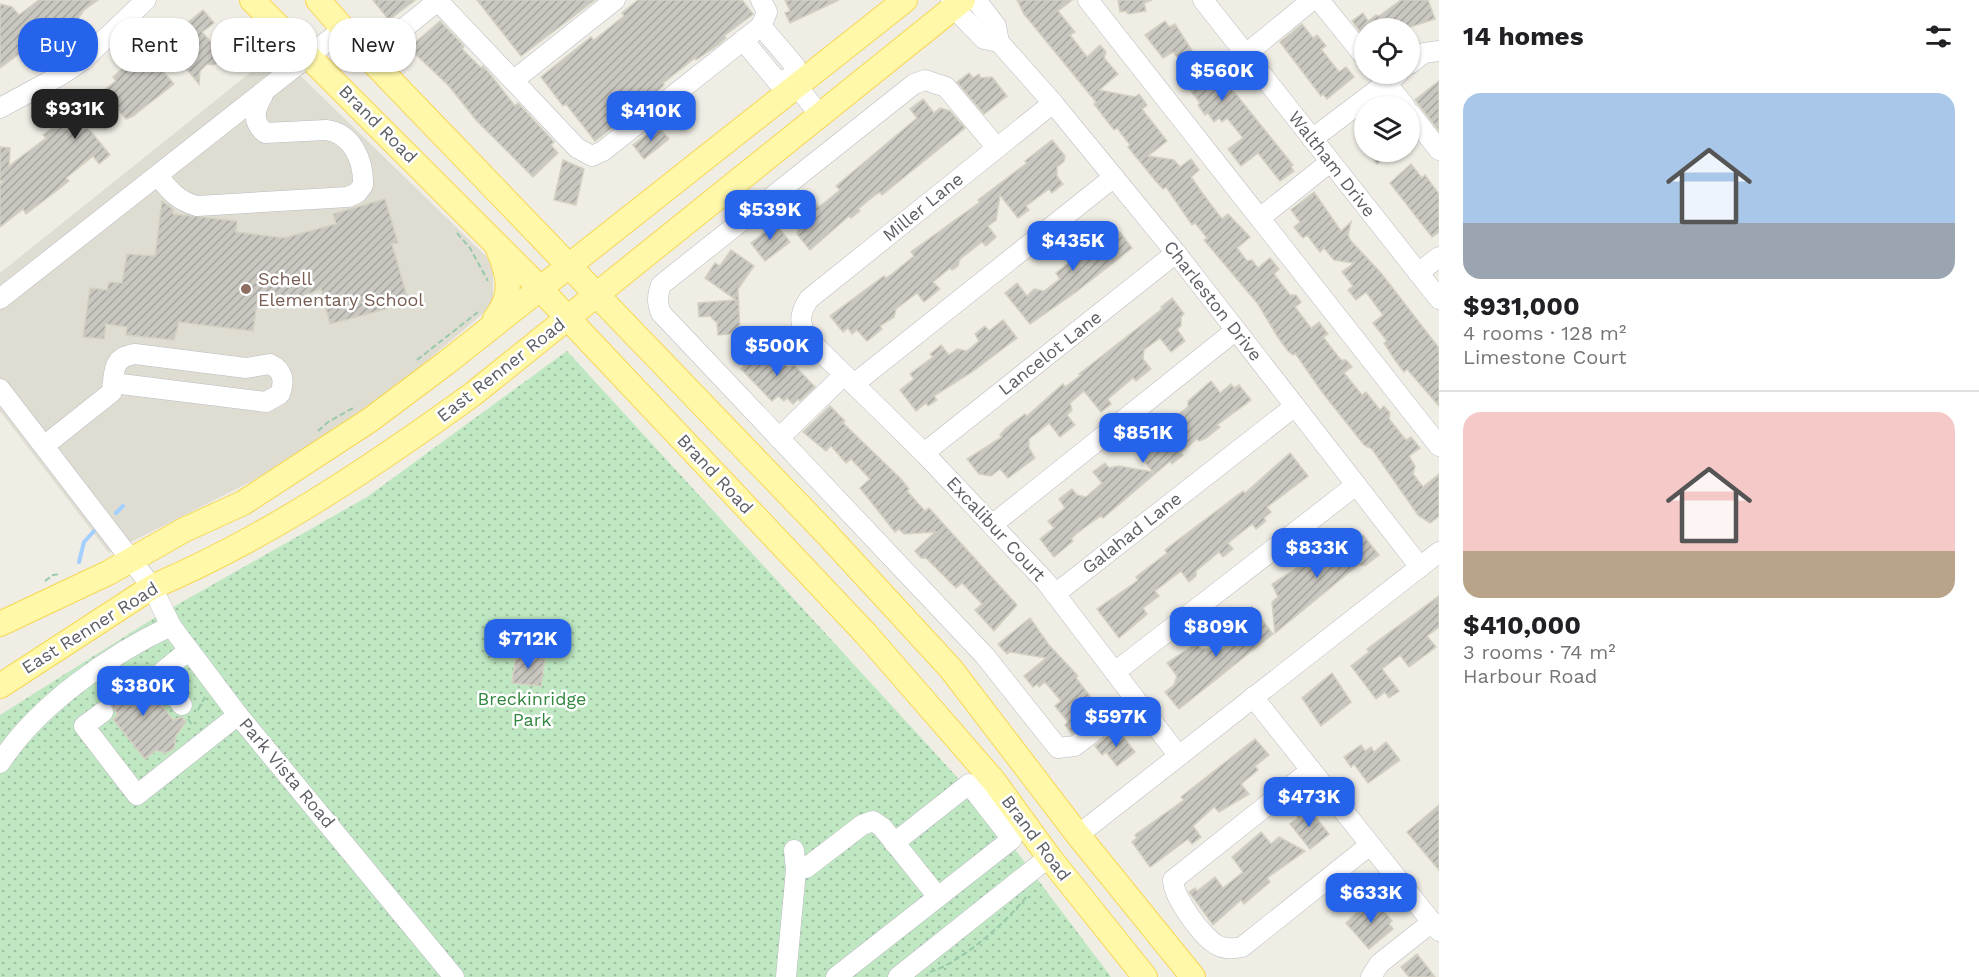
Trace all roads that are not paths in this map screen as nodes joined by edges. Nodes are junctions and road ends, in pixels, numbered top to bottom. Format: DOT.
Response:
graph roads {
  1 [pos="146,0"];
  2 [pos="252,0"];
  3 [pos="318,0"];
  4 [pos="615,0"];
  5 [pos="905,0"];
  6 [pos="1088,0"];
  7 [pos="1203,0"];
  8 [pos="1312,0"];
  9 [pos="1319,0"];
  10 [pos="438,1"];
  11 [pos="961,2"];
  12 [pos="763,14"];
  13 [pos="270,18"];
  14 [pos="334,18"];
  15 [pos="416,19"];
  16 [pos="743,40"];
  17 [pos="329,41"];
  18 [pos="1354,43"];
  19 [pos="317,51"];
  20 [pos="1439,51"];
  21 [pos="1246,54"];
  22 [pos="1420,57"];
  23 [pos="317,64"];
  24 [pos="290,72"];
  25 [pos="382,72"];
  26 [pos="514,80"];
  27 [pos="794,83"];
  28 [pos="1379,84"];
  29 [pos="264,92"];
  30 [pos="1053,103"];
  31 [pos="0,108"];
  32 [pos="820,115"];
  33 [pos="1420,126"];
  34 [pos="1312,139"];
  35 [pos="997,148"];
  36 [pos="1439,150"];
  37 [pos="1330,162"];
  38 [pos="158,176"];
  39 [pos="1114,177"];
  40 [pos="1260,218"];
  41 [pos="494,241"];
  42 [pos="1176,253"];
  43 [pos="1439,257"];
  44 [pos="567,266"];
  45 [pos="1418,273"];
  46 [pos="539,287"];
  47 [pos="596,296"];
  48 [pos="1439,299"];
  49 [pos="0,300"];
  50 [pos="568,317"];
  51 [pos="800,317"];
  52 [pos="487,330"];
  53 [pos="1236,330"];
  54 [pos="849,380"];
  55 [pos="112,383"];
  56 [pos="0,389"];
  57 [pos="1295,406"];
  58 [pos="779,438"];
  59 [pos="44,446"];
  60 [pos="1439,446"];
  61 [pos="924,453"];
  62 [pos="1356,485"];
  63 [pos="992,525"];
  64 [pos="1439,552"];
  65 [pos="132,560"];
  66 [pos="852,561"];
  67 [pos="1420,567"];
  68 [pos="152,587"];
  69 [pos="825,590"];
  70 [pos="1055,594"];
  71 [pos="0,624"];
  72 [pos="171,626"];
  73 [pos="189,650"];
  74 [pos="1115,672"];
  75 [pos="0,686"];
  76 [pos="1253,697"];
  77 [pos="1135,699"];
  78 [pos="182,705"];
  79 [pos="103,712"];
  80 [pos="238,715"];
  81 [pos="1178,755"];
  82 [pos="0,763"];
  83 [pos="1311,770"];
  84 [pos="1078,834"];
  85 [pos="894,843"];
  86 [pos="1370,845"];
  87 [pos="1049,857"];
  88 [pos="938,897"];
  89 [pos="1436,926"];
  90 [pos="454,977"];
  91 [pos="786,977"];
  92 [pos="836,977"];
  93 [pos="898,977"];
  94 [pos="1145,977"];
  95 [pos="1192,977"];
  96 [pos="1371,977"];
  1 -- 31 [label="street"];
  2 -- 13 [label="main road, Brand Road"];
  3 -- 14 [label="main road, Brand Road"];
  4 -- 26 [label="street"];
  5 -- 27 [label="main road, East Renner Road"];
  6 -- 40 [label="street"];
  7 -- 21 [label="street, Waltham Drive"];
  8 -- 21 [label="street"];
  9 -- 18 [label="street"];
  10 -- 15 [label="street"];
  10 -- 26 [label="street"];
  11 -- 30 [label="street, Charleston Drive"];
  11 -- 32 [label="main road, East Renner Road"];
  12 -- 16 [label="street"];
  12 -- 27 [label="street"];
  16 -- 26 [label="street"];
  16 -- 27 [label="street"];
  17 -- 19 [label="street"];
  20 -- 22 [label="street"];
  21 -- 34 [label="street, Waltham Drive"];
  23 -- 41 [label="main road, Brand Road"];
  24 -- 29 [label="street"];
  25 -- 44 [label="main road, Brand Road"];
  27 -- 32 [label="street"];
  27 -- 44 [label="main road, East Renner Road"];
  28 -- 34 [label="street"];
  29 -- 38 [label="street"];
  29 -- 38 [label="street"];
  30 -- 35 [label="street, Miller Lane"];
  30 -- 39 [label="street, Charleston Drive"];
  32 -- 47 [label="main road, East Renner Road"];
  33 -- 36 [label="street"];
  34 -- 37 [label="street, Waltham Drive"];
  35 -- 51 [label="street, Miller Lane"];
  35 -- 58 [label="street"];
  37 -- 40 [label="street"];
  37 -- 45 [label="street, Waltham Drive"];
  38 -- 49 [label="street"];
  39 -- 42 [label="street, Charleston Drive"];
  39 -- 54 [label="street"];
  40 -- 60 [label="street"];
  41 -- 46 [label="main road, Brand Road"];
  41 -- 52 [label="main road"];
  42 -- 53 [label="street, Charleston Drive"];
  42 -- 61 [label="street, Lancelot Lane"];
  43 -- 45 [label="street"];
  44 -- 46 [label="main road, East Renner Road"];
  44 -- 47 [label="main road, Brand Road"];
  45 -- 48 [label="street, Waltham Drive"];
  46 -- 50 [label="main road, Brand Road"];
  46 -- 52 [label="main road, East Renner Road"];
  47 -- 50 [label="main road, East Renner Road"];
  47 -- 66 [label="main road, Brand Road"];
  50 -- 68 [label="main road, East Renner Road"];
  50 -- 69 [label="main road, Brand Road"];
  51 -- 54 [label="street, Excalibur Court"];
  52 -- 65 [label="main road, East Renner Road"];
  53 -- 57 [label="street, Charleston Drive"];
  53 -- 63 [label="street"];
  54 -- 58 [label="street"];
  54 -- 61 [label="street, Excalibur Court"];
  55 -- 55 [label="street"];
  55 -- 59 [label="street"];
  56 -- 59 [label="street, Park Vista Road"];
  57 -- 62 [label="street, Charleston Drive"];
  57 -- 70 [label="street, Galahad Lane"];
  58 -- 77 [label="street"];
  59 -- 65 [label="street, Park Vista Road"];
  61 -- 63 [label="street, Excalibur Court"];
  62 -- 67 [label="street, Charleston Drive"];
  62 -- 74 [label="street"];
  63 -- 70 [label="street, Excalibur Court"];
  64 -- 67 [label="street"];
  65 -- 68 [label="street, Park Vista Road"];
  65 -- 71 [label="main road, East Renner Road"];
  66 -- 69 [label="main road"];
  66 -- 84 [label="main road, Brand Road"];
  67 -- 76 [label="street"];
  68 -- 72 [label="street, Park Vista Road"];
  68 -- 75 [label="main road, East Renner Road"];
  69 -- 87 [label="main road, Brand Road"];
  70 -- 74 [label="street, Excalibur Court"];
  72 -- 73 [label="street, Park Vista Road"];
  72 -- 82 [label="street"];
  73 -- 78 [label="street"];
  73 -- 80 [label="street, Park Vista Road"];
  74 -- 77 [label="street, Excalibur Court"];
  76 -- 81 [label="street"];
  76 -- 83 [label="street"];
  77 -- 81 [label="street, Excalibur Court"];
  79 -- 80 [label="street"];
  80 -- 90 [label="street, Park Vista Road"];
  81 -- 84 [label="street"];
  83 -- 86 [label="street"];
  83 -- 86 [label="street"];
  84 -- 87 [label="main road"];
  84 -- 95 [label="main road, Brand Road"];
  85 -- 88 [label="street"];
  85 -- 88 [label="street"];
  85 -- 91 [label="street"];
  86 -- 89 [label="street"];
  87 -- 93 [label="street"];
  87 -- 94 [label="main road, Brand Road"];
  88 -- 92 [label="street"];
  89 -- 96 [label="street"];
}
